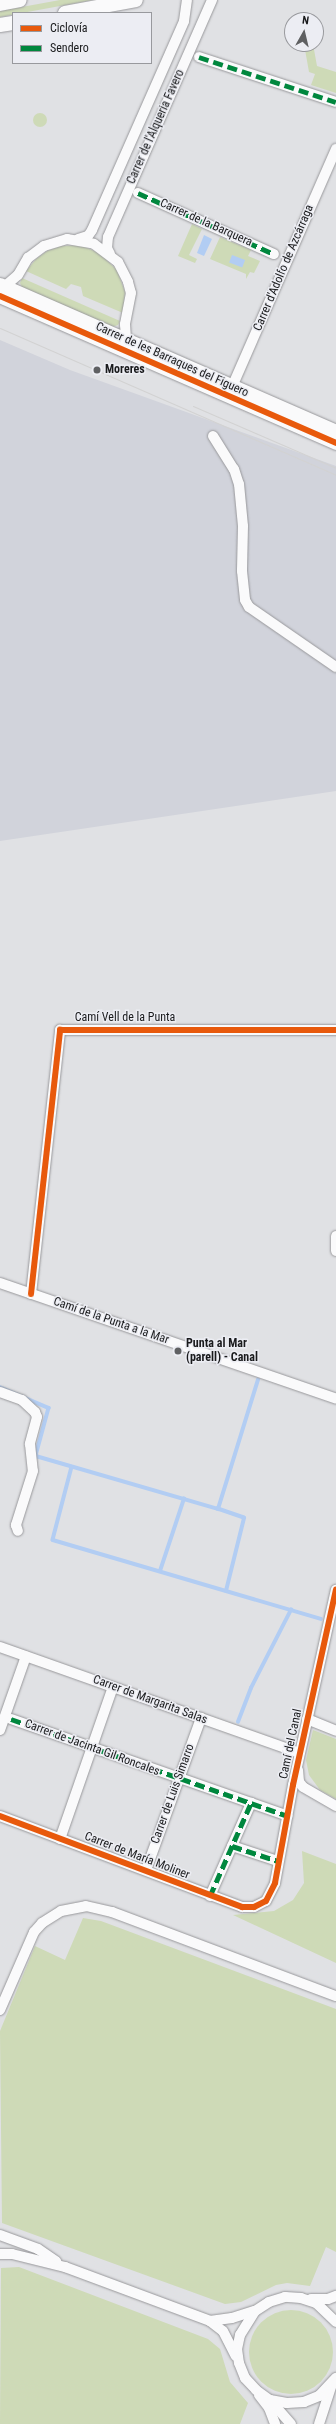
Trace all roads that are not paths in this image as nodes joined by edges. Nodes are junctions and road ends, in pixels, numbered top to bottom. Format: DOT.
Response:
graph roads {
  1 [pos="20,0"];
  2 [pos="136,0"];
  3 [pos="187,0"];
  4 [pos="212,0"];
  5 [pos="0,4"];
  6 [pos="70,12"];
  7 [pos="12,23"];
  8 [pos="0,25"];
  9 [pos="199,57"];
  10 [pos="336,102"];
  11 [pos="336,149"];
  12 [pos="138,193"];
  13 [pos="78,239"];
  14 [pos="110,254"];
  15 [pos="274,254"];
  16 [pos="1,289"];
  17 [pos="126,339"];
  18 [pos="232,387"];
  19 [pos="336,432"];
  20 [pos="213,436"];
  21 [pos="336,443"];
  22 [pos="336,667"];
  23 [pos="335,1026"];
  24 [pos="336,1236"];
  25 [pos="336,1251"];
  26 [pos="0,1283"];
  27 [pos="31,1294"];
  28 [pos="0,1392"];
  29 [pos="336,1399"];
  30 [pos="18,1531"];
  31 [pos="336,1590"];
  32 [pos="0,1647"];
  33 [pos="26,1656"];
  34 [pos="113,1687"];
  35 [pos="200,1718"];
  36 [pos="11,1719"];
  37 [pos="307,1719"];
  38 [pos="0,1730"];
  39 [pos="336,1731"];
  40 [pos="92,1748"];
  41 [pos="299,1758"];
  42 [pos="179,1778"];
  43 [pos="251,1803"];
  44 [pos="336,1806"];
  45 [pos="0,1816"];
  46 [pos="288,1816"];
  47 [pos="60,1839"];
  48 [pos="232,1846"];
  49 [pos="278,1861"];
  50 [pos="146,1870"];
  51 [pos="210,1896"];
  52 [pos="266,1901"];
  53 [pos="336,1996"];
  54 [pos="0,2010"];
  55 [pos="0,2235"];
  56 [pos="0,2238"];
  57 [pos="13,2240"];
  58 [pos="0,2254"];
  59 [pos="65,2266"];
  60 [pos="336,2296"];
  61 [pos="302,2298"];
  62 [pos="255,2311"];
  63 [pos="210,2321"];
  64 [pos="336,2322"];
  65 [pos="239,2363"];
  66 [pos="334,2381"];
  67 [pos="256,2390"];
  68 [pos="270,2400"];
  69 [pos="275,2424"];
  70 [pos="291,2424"];
  71 [pos="319,2424"];
  1 -- 5 [label="street"];
  2 -- 6 [label="street"];
  3 -- 13 [label="street, Carrer de l'Alqueria Favero"];
  4 -- 14 [label="street, Carrer de l'Alqueria Favero"];
  7 -- 8 [label="street"];
  9 -- 10 [label="street"];
  11 -- 18 [label="street, Carrer d'Adolfo de Azcárraga"];
  12 -- 15 [label="street, Carrer de la Barquera"];
  13 -- 14 [label="street, Carrer de les Barraques del Figuero"];
  13 -- 16 [label="street, Carrer de les Barraques del Figuero"];
  14 -- 17 [label="street, Carrer de les Barraques del Figuero"];
  16 -- 17 [label="street, Carrer de les Barraques del Figuero"];
  16 -- 21 [label="street, Carrer de les Barraques del Figuero"];
  17 -- 18 [label="street, Carrer de les Barraques del Figuero"];
  18 -- 19 [label="street, Carrer de les Barraques del Figuero"];
  20 -- 22 [label="street"];
  23 -- 27 [label="street, Camí Vell de la Punta"];
  24 -- 25 [label="street"];
  26 -- 27 [label="street, Camí de la Punta a la Mar"];
  27 -- 29 [label="street, Camí de la Punta a la Mar"];
  28 -- 30 [label="street"];
  31 -- 37 [label="street, Camí del Canal"];
  32 -- 33 [label="street, Carrer de Margarita Salas"];
  33 -- 34 [label="street, Carrer de Margarita Salas"];
  33 -- 38 [label="street"];
  34 -- 35 [label="street, Carrer de Margarita Salas"];
  34 -- 40 [label="street"];
  35 -- 41 [label="street, Carrer de Margarita Salas"];
  35 -- 42 [label="street, Carrer de Luis Simarro"];
  36 -- 40 [label="street, Carrer de Jacinta Gil Roncales"];
  37 -- 39 [label="street"];
  37 -- 41 [label="street, Camí del Canal"];
  40 -- 42 [label="street, Carrer de Jacinta Gil Roncales"];
  40 -- 47 [label="street"];
  41 -- 44 [label="street"];
  41 -- 46 [label="street, Camí del Canal"];
  42 -- 43 [label="street, Carrer de Jacinta Gil Roncales"];
  42 -- 50 [label="street, Carrer de Luis Simarro"];
  43 -- 46 [label="street, Carrer de Jacinta Gil Roncales"];
  43 -- 48 [label="street"];
  45 -- 47 [label="street, Carrer de María Moliner"];
  46 -- 49 [label="street, Camí del Canal"];
  47 -- 50 [label="street, Carrer de María Moliner"];
  48 -- 49 [label="street"];
  48 -- 51 [label="street"];
  49 -- 52 [label="street, Camí del Canal"];
  50 -- 51 [label="street, Carrer de María Moliner"];
  51 -- 52 [label="street, Carrer de María Moliner"];
  53 -- 54 [label="street"];
  55 -- 57 [label="street"];
  56 -- 57 [label="street"];
  57 -- 59 [label="street"];
  58 -- 59 [label="street"];
  59 -- 63 [label="street"];
  60 -- 61 [label="street"];
  61 -- 62 [label="street"];
  61 -- 64 [label="street"];
  62 -- 63 [label="street"];
  62 -- 65 [label="street"];
  63 -- 65 [label="street"];
  65 -- 67 [label="street"];
  66 -- 68 [label="street"];
  66 -- 71 [label="street"];
  67 -- 68 [label="street"];
  67 -- 69 [label="street"];
  68 -- 70 [label="street"];
}
